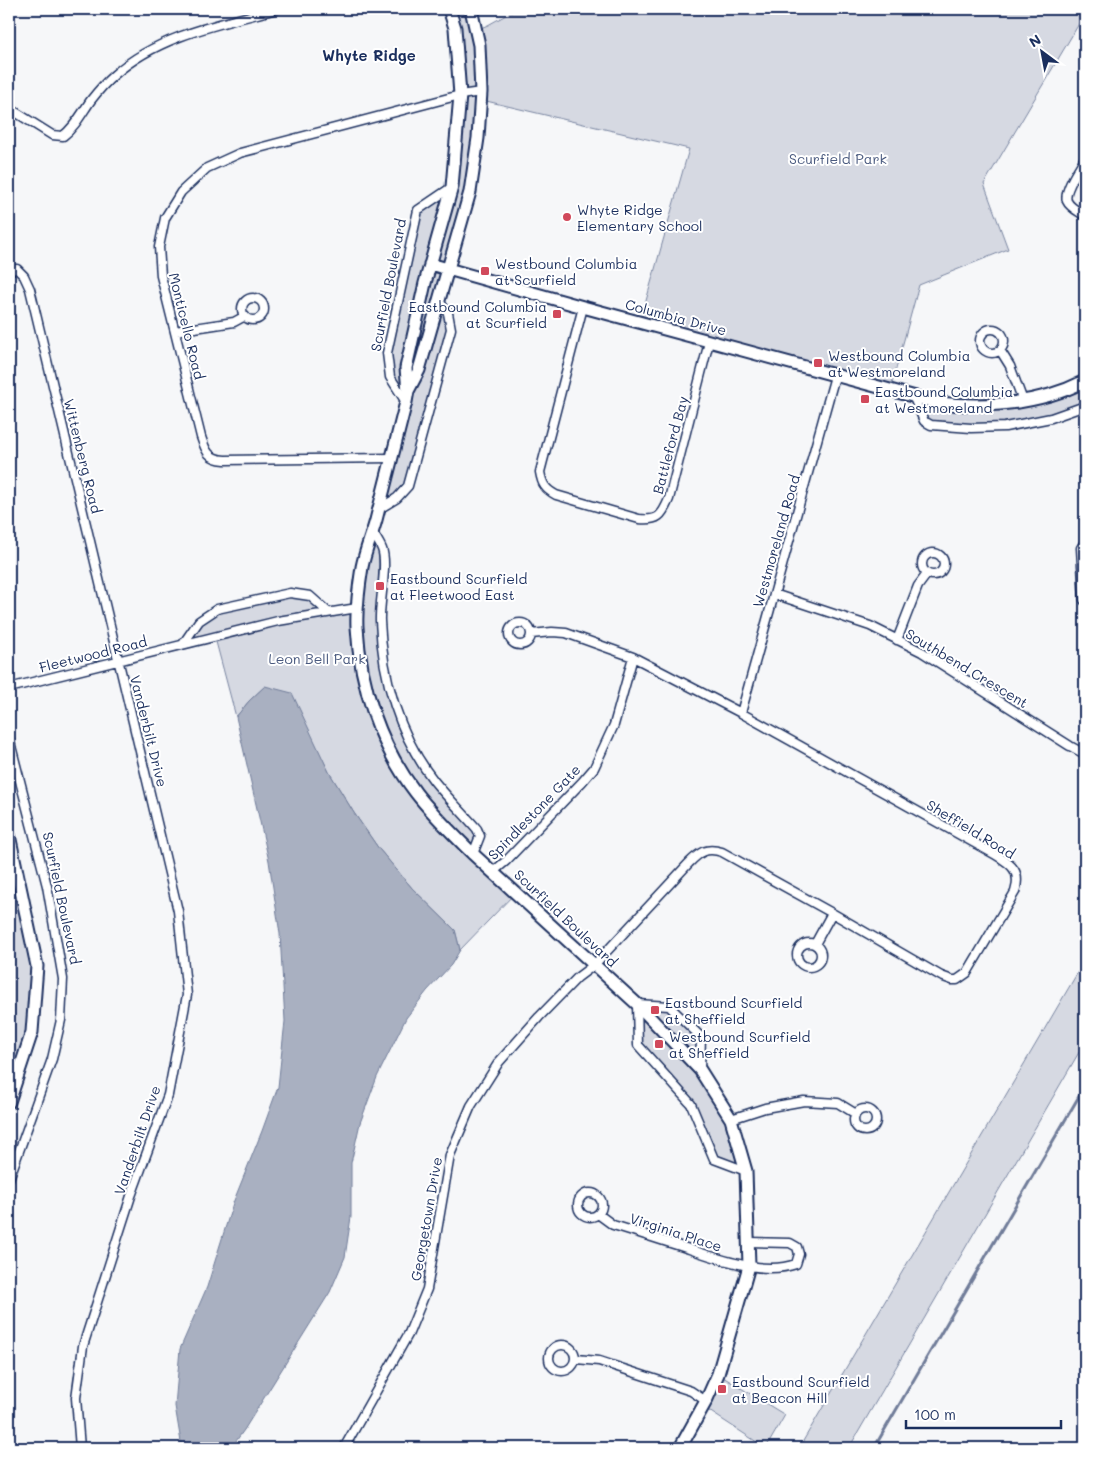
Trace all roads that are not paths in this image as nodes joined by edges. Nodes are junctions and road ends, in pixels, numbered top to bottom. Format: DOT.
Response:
graph roads {
  1 [pos="277,9"];
  2 [pos="449,9"];
  3 [pos="471,9"];
  4 [pos="481,92"];
  5 [pos="460,94"];
  6 [pos="9,108"];
  7 [pos="1085,158"];
  8 [pos="452,187"];
  9 [pos="1085,216"];
  10 [pos="430,264"];
  11 [pos="449,268"];
  12 [pos="9,270"];
  13 [pos="439,301"];
  14 [pos="582,307"];
  15 [pos="245,316"];
  16 [pos="175,331"];
  17 [pos="709,342"];
  18 [pos="1000,350"];
  19 [pos="835,376"];
  20 [pos="1085,381"];
  21 [pos="407,397"];
  22 [pos="914,398"];
  23 [pos="1022,400"];
  24 [pos="1085,406"];
  25 [pos="392,458"];
  26 [pos="379,509"];
  27 [pos="372,533"];
  28 [pos="1085,542"];
  29 [pos="927,574"];
  30 [pos="774,594"];
  31 [pos="1085,601"];
  32 [pos="357,608"];
  33 [pos="328,612"];
  34 [pos="531,634"];
  35 [pos="897,640"];
  36 [pos="184,644"];
  37 [pos="633,657"];
  38 [pos="119,660"];
  39 [pos="9,688"];
  40 [pos="741,713"];
  41 [pos="9,738"];
  42 [pos="1085,751"];
  43 [pos="9,835"];
  44 [pos="473,854"];
  45 [pos="494,871"];
  46 [pos="832,913"];
  47 [pos="815,944"];
  48 [pos="594,965"];
  49 [pos="637,1004"];
  50 [pos="700,1070"];
  51 [pos="9,1102"];
  52 [pos="856,1114"];
  53 [pos="731,1120"];
  54 [pos="746,1171"];
  55 [pos="9,1179"];
  56 [pos="598,1214"];
  57 [pos="749,1242"];
  58 [pos="749,1266"];
  59 [pos="576,1359"];
  60 [pos="706,1401"];
  61 [pos="80,1448"];
  62 [pos="344,1448"];
  63 [pos="680,1448"];
  1 -- 6 [label="street"];
  2 -- 5 [label="street, Scurfield Boulevard"];
  3 -- 4 [label="street, Scurfield Boulevard"];
  4 -- 5 [label="street, Monticello Road"];
  4 -- 11 [label="street, Scurfield Boulevard"];
  5 -- 8 [label="street, Scurfield Boulevard"];
  5 -- 16 [label="street, Monticello Road"];
  7 -- 9 [label="street"];
  8 -- 10 [label="street, Scurfield Boulevard"];
  8 -- 21 [label="street, Scurfield Boulevard"];
  10 -- 11 [label="street, Columbia Drive"];
  10 -- 21 [label="street, Scurfield Boulevard"];
  11 -- 13 [label="street, Scurfield Boulevard"];
  11 -- 14 [label="street, Columbia Drive"];
  12 -- 38 [label="street, Wittenberg Road"];
  13 -- 21 [label="street, Scurfield Boulevard"];
  13 -- 26 [label="street"];
  14 -- 17 [label="street, Columbia Drive"];
  14 -- 17 [label="street, Battleford Bay"];
  15 -- 16 [label="street"];
  16 -- 25 [label="street, Monticello Road"];
  17 -- 19 [label="street, Columbia Drive"];
  18 -- 23 [label="street"];
  19 -- 22 [label="street, Columbia Drive"];
  19 -- 30 [label="street, Westmoreland Road"];
  20 -- 23 [label="street, Columbia Drive"];
  21 -- 25 [label="street, Scurfield Boulevard"];
  22 -- 23 [label="street, Columbia Drive"];
  22 -- 24 [label="street"];
  25 -- 26 [label="street, Scurfield Boulevard"];
  26 -- 27 [label="street, Scurfield Boulevard"];
  27 -- 32 [label="street, Scurfield Boulevard"];
  27 -- 44 [label="street"];
  28 -- 31 [label="street"];
  29 -- 35 [label="street"];
  30 -- 35 [label="street, Southbend Crescent"];
  30 -- 40 [label="street, Westmoreland Road"];
  32 -- 33 [label="street, Fleetwood Road"];
  32 -- 44 [label="street, Scurfield Boulevard"];
  33 -- 36 [label="street, Fleetwood Road"];
  33 -- 36 [label="street"];
  34 -- 37 [label="street, Sheffield Road"];
  35 -- 42 [label="street, Southbend Crescent"];
  36 -- 38 [label="street, Fleetwood Road"];
  37 -- 40 [label="street, Sheffield Road"];
  37 -- 45 [label="street, Spindlestone Gate"];
  38 -- 39 [label="street, Fleetwood Road"];
  38 -- 61 [label="street, Vanderbilt Drive"];
  40 -- 46 [label="street, Sheffield Road"];
  41 -- 55 [label="street, Scurfield Boulevard"];
  43 -- 51 [label="street"];
  44 -- 45 [label="street, Scurfield Boulevard"];
  45 -- 48 [label="street, Scurfield Boulevard"];
  46 -- 47 [label="street"];
  46 -- 48 [label="street, Sheffield Road"];
  48 -- 49 [label="street, Scurfield Boulevard"];
  48 -- 62 [label="street, Georgetown Drive"];
  49 -- 50 [label="street, Scurfield Boulevard"];
  49 -- 50 [label="street"];
  49 -- 54 [label="street"];
  50 -- 53 [label="street, Scurfield Boulevard"];
  52 -- 53 [label="street"];
  53 -- 54 [label="street, Scurfield Boulevard"];
  54 -- 57 [label="street, Scurfield Boulevard"];
  56 -- 58 [label="street, Virginia Place"];
  57 -- 58 [label="street, Scurfield Boulevard"];
  57 -- 58 [label="street, Virginia Place"];
  58 -- 60 [label="street, Scurfield Boulevard"];
  59 -- 60 [label="street"];
  60 -- 63 [label="street, Scurfield Boulevard"];
}
